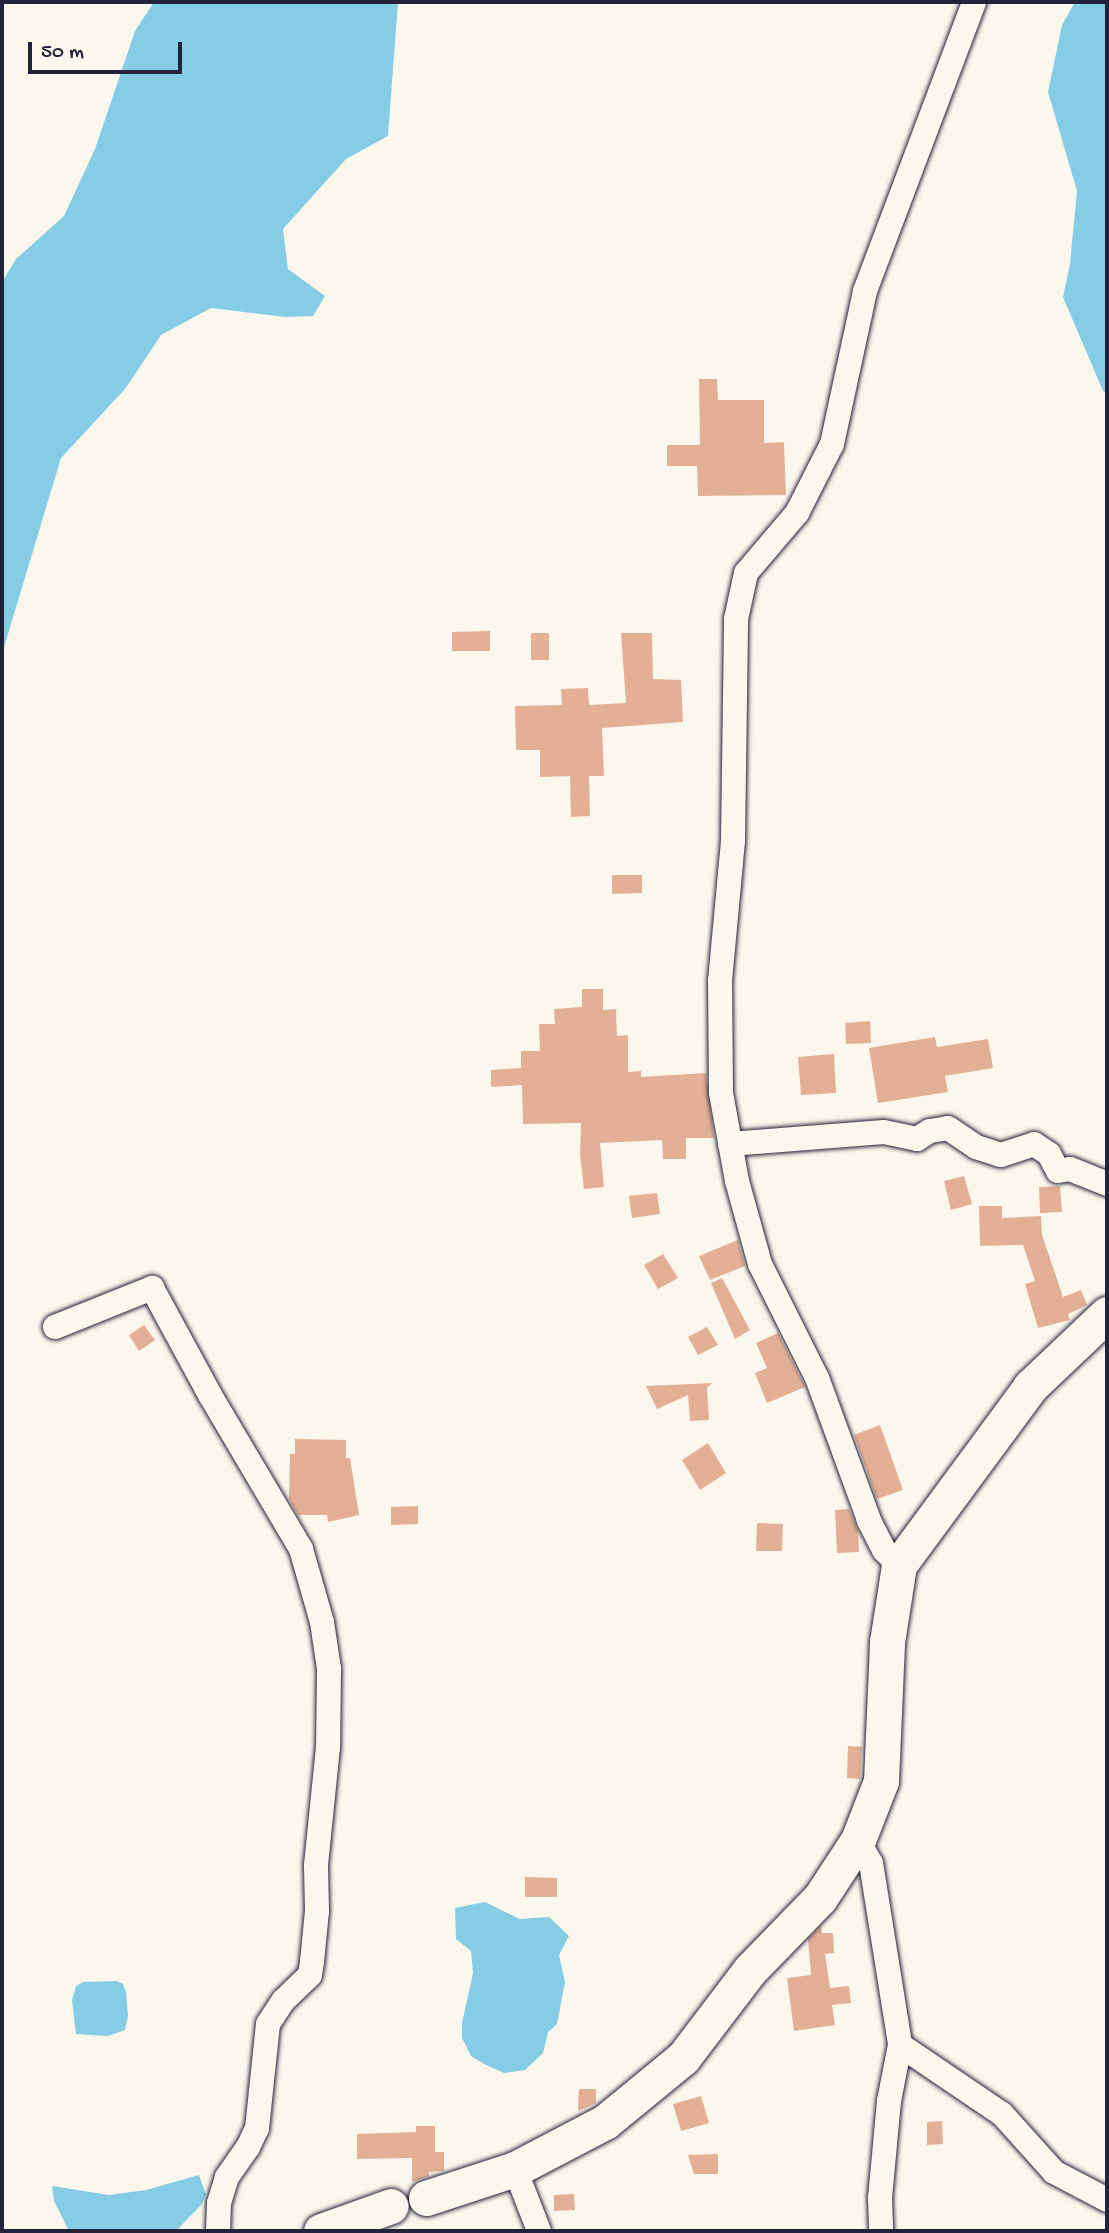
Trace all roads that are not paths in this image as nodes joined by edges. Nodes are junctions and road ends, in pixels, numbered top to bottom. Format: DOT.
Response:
graph roads {
  1 [pos="974,2"];
  2 [pos="730,1144"];
  3 [pos="1107,1184"];
  4 [pos="1107,1314"];
  5 [pos="55,1326"];
  6 [pos="899,1565"];
  7 [pos="858,1840"];
  8 [pos="900,2045"];
  9 [pos="515,2169"];
  10 [pos="426,2198"];
  11 [pos="1107,2200"];
  12 [pos="391,2206"];
  13 [pos="218,2231"];
  14 [pos="321,2231"];
  15 [pos="539,2231"];
  16 [pos="881,2231"];
  1 -- 2 [label="street"];
  2 -- 3 [label="street"];
  2 -- 6 [label="street"];
  4 -- 6 [label="street"];
  5 -- 13 [label="street"];
  6 -- 7 [label="street"];
  7 -- 8 [label="street"];
  7 -- 9 [label="street"];
  8 -- 11 [label="street"];
  8 -- 16 [label="street"];
  9 -- 10 [label="street"];
  9 -- 15 [label="street"];
  12 -- 14 [label="street"];
}
